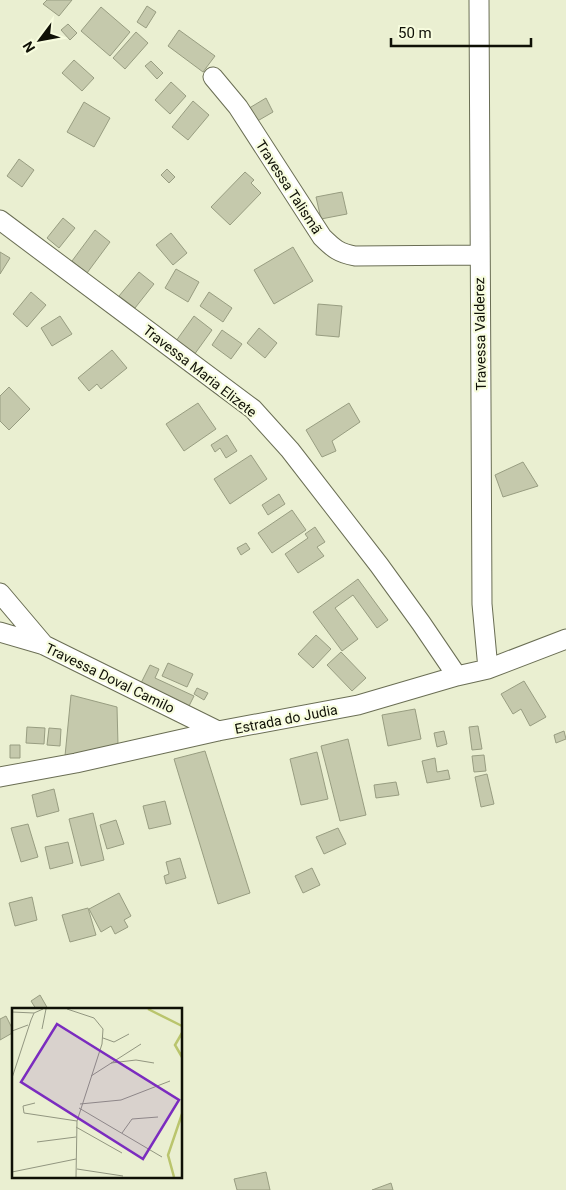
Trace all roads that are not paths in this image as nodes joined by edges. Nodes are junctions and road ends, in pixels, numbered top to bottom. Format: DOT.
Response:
graph roads {
  1 [pos="480,0"];
  2 [pos="213,78"];
  3 [pos="0,220"];
  4 [pos="480,254"];
  5 [pos="0,594"];
  6 [pos="0,632"];
  7 [pos="566,639"];
  8 [pos="44,645"];
  9 [pos="488,669"];
  10 [pos="457,676"];
  11 [pos="218,731"];
  12 [pos="0,777"];
  1 -- 4 [label="street, Travessa Valderez"];
  2 -- 4 [label="street, Travessa Talismã"];
  3 -- 10 [label="street, Travessa Maria Elizete"];
  4 -- 9 [label="street, Travessa Valderez"];
  5 -- 8 [label="street"];
  6 -- 8 [label="street, Travessa Doval Camilo"];
  7 -- 9 [label="street, Estrada do Judia"];
  8 -- 11 [label="street, Travessa Doval Camilo"];
  9 -- 10 [label="street, Estrada do Judia"];
  10 -- 11 [label="street, Estrada do Judia"];
  11 -- 12 [label="street, Estrada do Judia"];
}
